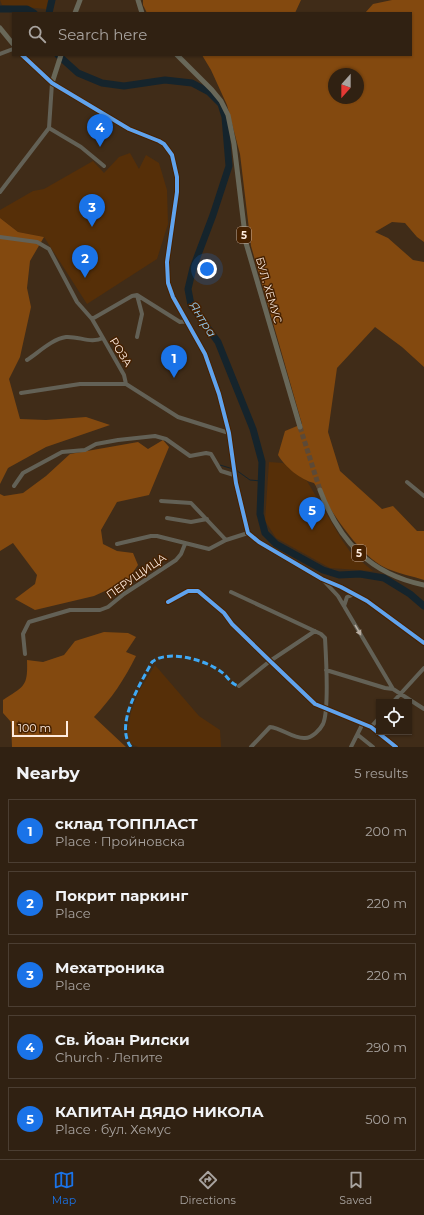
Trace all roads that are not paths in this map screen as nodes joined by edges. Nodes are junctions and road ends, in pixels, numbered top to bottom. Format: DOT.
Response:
graph roads {
  1 [pos="80,0"];
  2 [pos="138,0"];
  3 [pos="75,12"];
  4 [pos="142,12"];
  5 [pos="0,28"];
  6 [pos="12,43"];
  7 [pos="12,49"];
  8 [pos="0,54"];
  9 [pos="23,56"];
  10 [pos="61,56"];
  11 [pos="178,56"];
  12 [pos="52,83"];
  13 [pos="48,128"];
  14 [pos="104,166"];
  15 [pos="0,192"];
  16 [pos="0,237"];
  17 [pos="137,295"];
  18 [pos="92,319"];
  19 [pos="187,321"];
  20 [pos="138,337"];
  21 [pos="103,338"];
  22 [pos="27,360"];
  23 [pos="126,384"];
  24 [pos="21,393"];
  25 [pos="300,426"];
  26 [pos="229,433"];
  27 [pos="234,473"];
  28 [pos="408,482"];
  29 [pos="14,486"];
  30 [pos="320,490"];
  31 [pos="424,496"];
  32 [pos="161,501"];
  33 [pos="168,518"];
  34 [pos="207,520"];
  35 [pos="248,533"];
  36 [pos="226,540"];
  37 [pos="117,544"];
  38 [pos="185,544"];
  39 [pos="322,579"];
  40 [pos="424,585"];
  41 [pos="231,592"];
  42 [pos="356,594"];
  43 [pos="168,602"];
  44 [pos="344,606"];
  45 [pos="315,631"];
  46 [pos="424,643"];
  47 [pos="25,654"];
  48 [pos="270,662"];
  49 [pos="424,668"];
  50 [pos="326,670"];
  51 [pos="239,686"];
  52 [pos="393,689"];
  53 [pos="400,694"];
  54 [pos="396,699"];
  55 [pos="325,709"];
  56 [pos="424,709"];
  57 [pos="376,721"];
  58 [pos="363,723"];
  59 [pos="371,727"];
  60 [pos="358,735"];
  61 [pos="251,747"];
  62 [pos="351,747"];
  63 [pos="373,747"];
  64 [pos="396,747"];
  1 -- 3 [label="main road"];
  2 -- 4 [label="main road"];
  5 -- 6 [label="main road"];
  7 -- 8 [label="street"];
  9 -- 12 [label="main road"];
  10 -- 12 [label="main road"];
  11 -- 25 [label="main road, БУЛ. ХЕМУС / 5"];
  12 -- 13 [label="street"];
  12 -- 19 [label="street"];
  13 -- 14 [label="street"];
  13 -- 15 [label="street"];
  16 -- 18 [label="street"];
  17 -- 18 [label="street"];
  17 -- 19 [label="street"];
  17 -- 20 [label="street"];
  18 -- 21 [label="street"];
  19 -- 26 [label="street"];
  21 -- 22 [label="street, РОЗА"];
  21 -- 23 [label="street, РОЗА"];
  23 -- 24 [label="street"];
  23 -- 26 [label="street"];
  26 -- 27 [label="street"];
  27 -- 29 [label="street"];
  27 -- 35 [label="street"];
  28 -- 31 [label="street"];
  30 -- 40 [label="main road, 5"];
  32 -- 34 [label="street"];
  33 -- 34 [label="street"];
  34 -- 36 [label="street"];
  35 -- 36 [label="street, ПЕРУЩИЦА"];
  35 -- 39 [label="street"];
  36 -- 38 [label="street, ПЕРУЩИЦА"];
  37 -- 38 [label="street, ПЕРУЩИЦА"];
  38 -- 47 [label="street, ПЕРУЩИЦА"];
  39 -- 42 [label="street"];
  39 -- 44 [label="street"];
  41 -- 45 [label="street"];
  42 -- 44 [label="street"];
  42 -- 46 [label="street"];
  43 -- 48 [label="street"];
  44 -- 52 [label="street, one-way"];
  45 -- 48 [label="street"];
  45 -- 50 [label="street"];
  48 -- 51 [label="street"];
  48 -- 55 [label="street"];
  49 -- 53 [label="street"];
  50 -- 52 [label="street"];
  50 -- 55 [label="street"];
  52 -- 53 [label="street"];
  53 -- 54 [label="street"];
  53 -- 56 [label="street"];
  55 -- 58 [label="street"];
  55 -- 61 [label="street"];
  57 -- 59 [label="street"];
  58 -- 59 [label="street"];
  58 -- 60 [label="street"];
  59 -- 64 [label="street"];
  60 -- 62 [label="street"];
  60 -- 63 [label="street"];
}
